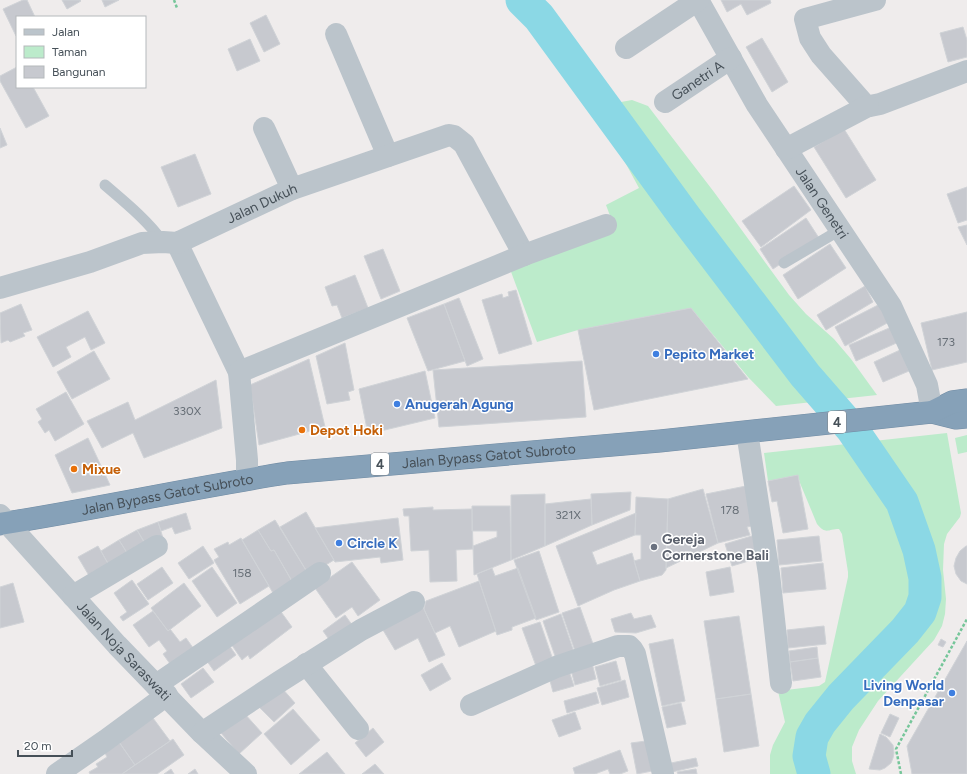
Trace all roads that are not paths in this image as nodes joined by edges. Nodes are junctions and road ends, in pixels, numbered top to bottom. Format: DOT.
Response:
graph roads {
  1 [pos="698,0"];
  2 [pos="875,0"];
  3 [pos="833,6"];
  4 [pos="336,34"];
  5 [pos="626,48"];
  6 [pos="731,58"];
  7 [pos="967,71"];
  8 [pos="665,102"];
  9 [pos="868,106"];
  10 [pos="264,128"];
  11 [pos="786,149"];
  12 [pos="388,156"];
  13 [pos="105,185"];
  14 [pos="292,189"];
  15 [pos="606,225"];
  16 [pos="840,230"];
  17 [pos="170,242"];
  18 [pos="524,255"];
  19 [pos="784,263"];
  20 [pos="0,288"];
  21 [pos="239,372"];
  22 [pos="967,400"];
  23 [pos="932,412"];
  24 [pos="967,417"];
  25 [pos="756,431"];
  26 [pos="247,479"];
  27 [pos="2,520"];
  28 [pos="157,546"];
  29 [pos="320,573"];
  30 [pos="73,596"];
  31 [pos="414,602"];
  32 [pos="306,664"];
  33 [pos="781,683"];
  34 [pos="161,690"];
  35 [pos="471,705"];
  36 [pos="358,729"];
  37 [pos="202,733"];
  38 [pos="57,774"];
  39 [pos="246,774"];
  40 [pos="663,774"];
  1 -- 5 [label="street"];
  1 -- 6 [label="street, Jalan Genetri"];
  2 -- 3 [label="street"];
  3 -- 9 [label="street"];
  4 -- 12 [label="street"];
  6 -- 8 [label="street, Ganetri A"];
  6 -- 11 [label="street, Jalan Genetri"];
  7 -- 9 [label="street"];
  9 -- 11 [label="street"];
  10 -- 14 [label="street"];
  11 -- 16 [label="street, Jalan Genetri"];
  12 -- 14 [label="street, Jalan Dukuh"];
  12 -- 18 [label="street, Jalan Dukuh"];
  13 -- 17 [label="lane"];
  14 -- 17 [label="street, Jalan Dukuh"];
  15 -- 18 [label="street"];
  16 -- 19 [label="lane"];
  16 -- 23 [label="street, Jalan Genetri"];
  17 -- 20 [label="street"];
  17 -- 21 [label="street"];
  18 -- 21 [label="street"];
  21 -- 26 [label="street"];
  22 -- 23 [label="highway, Jalan Bypass Gatot Subroto / 4"];
  23 -- 24 [label="highway, Jalan Bypass Gatot Subroto / 4"];
  23 -- 25 [label="highway, Jalan Bypass Gatot Subroto / 4"];
  25 -- 26 [label="highway, Jalan Bypass Gatot Subroto / 4"];
  25 -- 33 [label="street"];
  26 -- 27 [label="highway, Jalan Bypass Gatot Subroto / 4"];
  27 -- 30 [label="street, Jalan Noja Saraswati"];
  28 -- 30 [label="street"];
  29 -- 34 [label="street"];
  30 -- 34 [label="street, Jalan Noja Saraswati"];
  31 -- 32 [label="street"];
  32 -- 36 [label="street"];
  32 -- 37 [label="street"];
  34 -- 37 [label="street, Jalan Noja Saraswati"];
  34 -- 38 [label="street"];
  35 -- 40 [label="street"];
  37 -- 39 [label="street, Jalan Noja Saraswati"];
}
